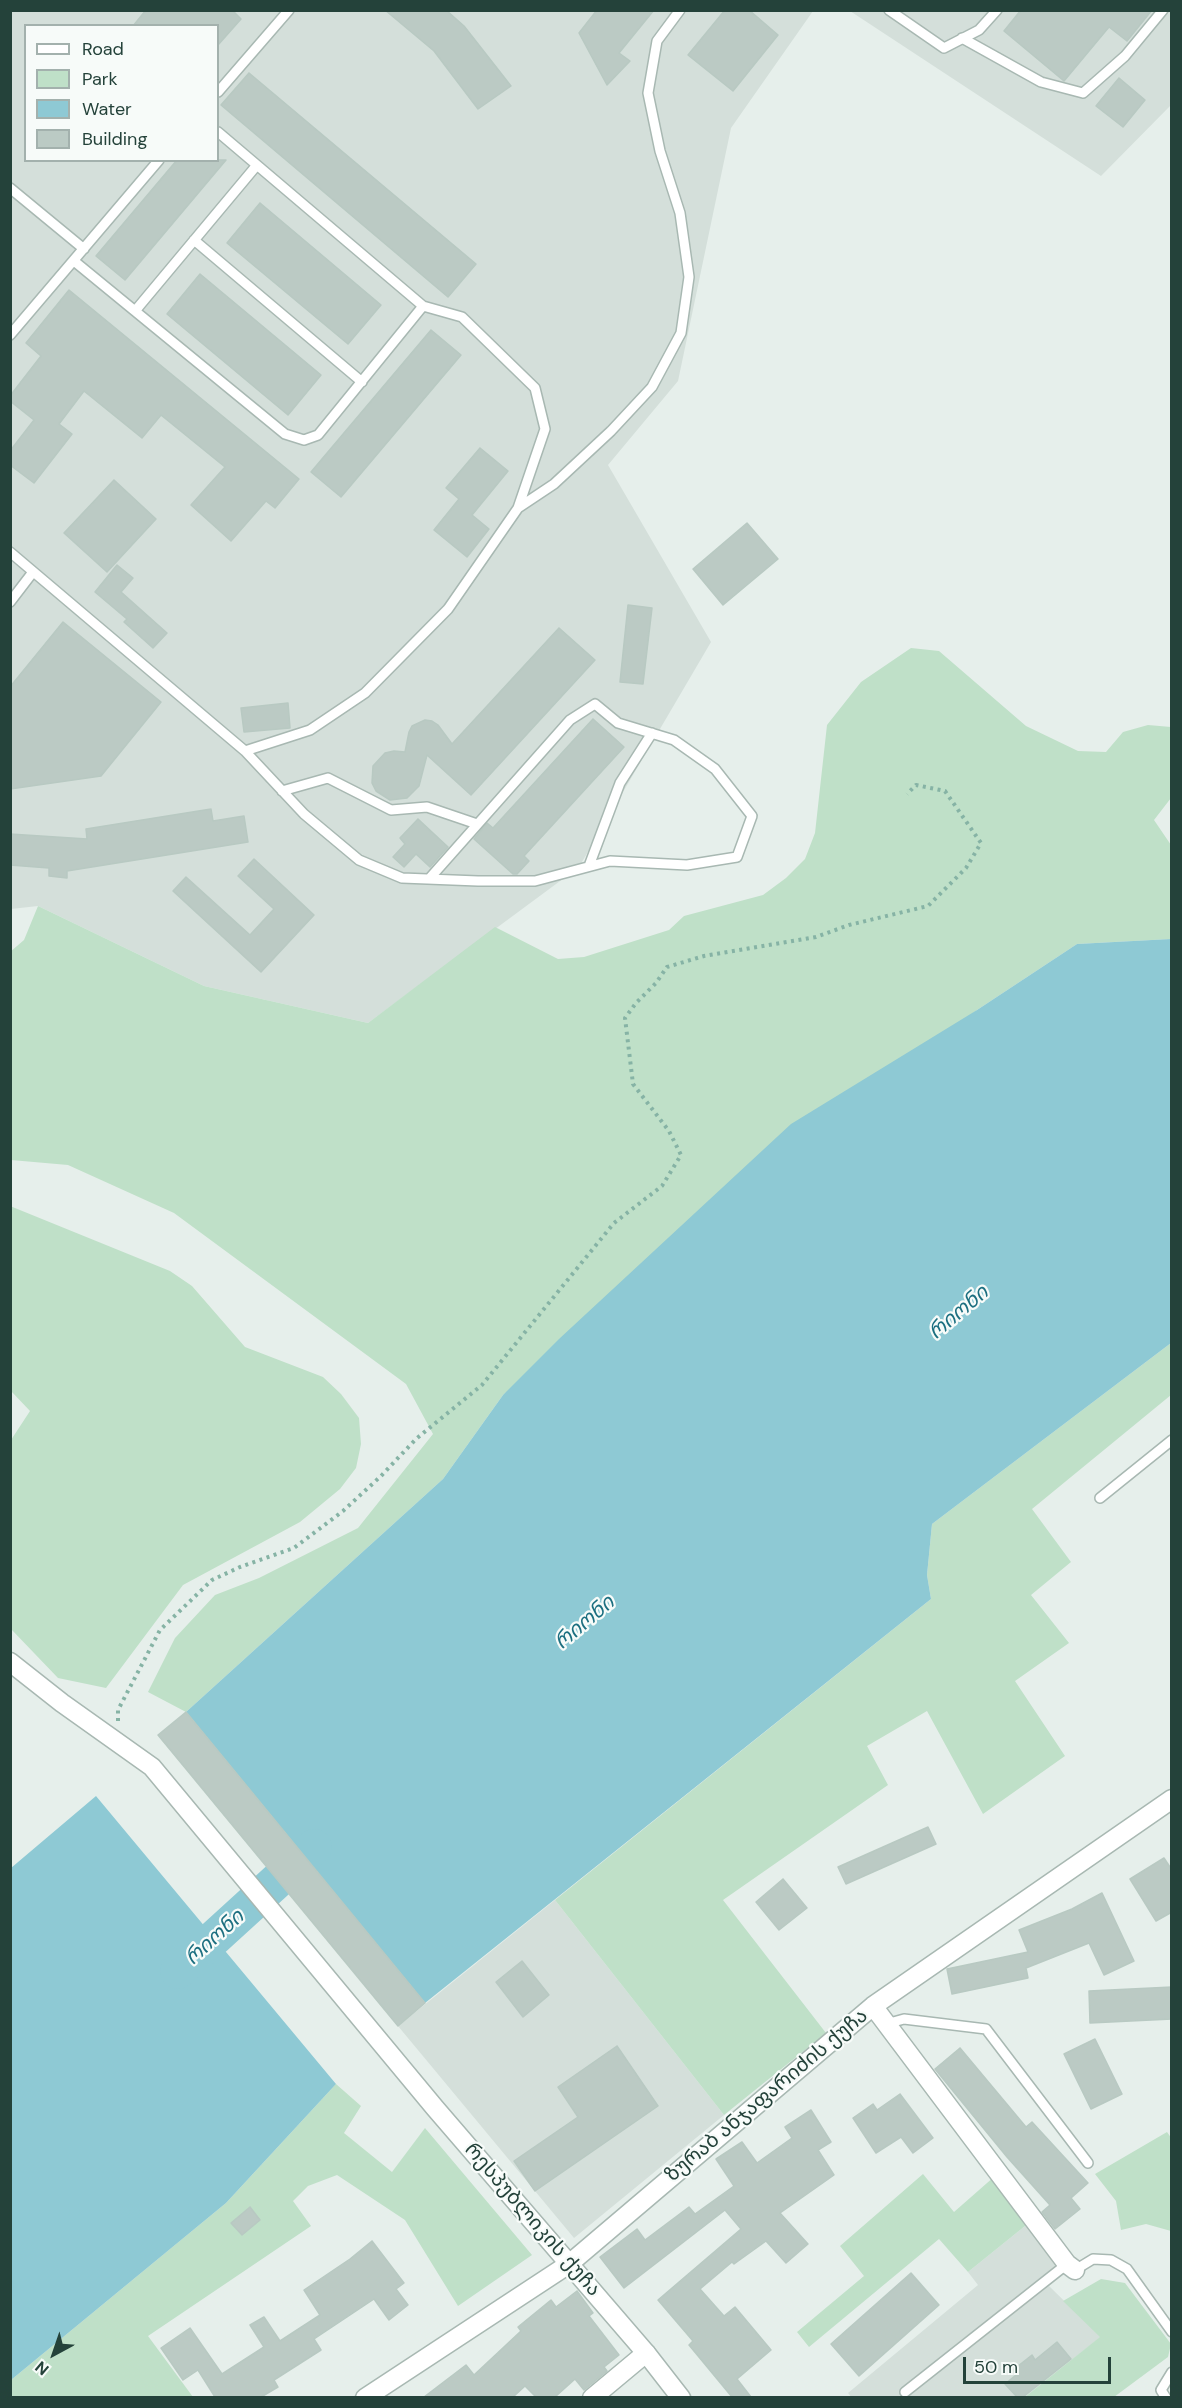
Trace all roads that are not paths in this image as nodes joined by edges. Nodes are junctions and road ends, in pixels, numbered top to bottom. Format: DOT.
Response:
graph roads {
  1 [pos="289,10"];
  2 [pos="680,10"];
  3 [pos="889,10"];
  4 [pos="997,10"];
  5 [pos="1163,10"];
  6 [pos="962,38"];
  7 [pos="219,91"];
  8 [pos="219,133"];
  9 [pos="157,162"];
  10 [pos="257,165"];
  11 [pos="10,188"];
  12 [pos="194,240"];
  13 [pos="84,249"];
  14 [pos="74,261"];
  15 [pos="423,306"];
  16 [pos="135,311"];
  17 [pos="10,335"];
  18 [pos="362,382"];
  19 [pos="518,508"];
  20 [pos="10,552"];
  21 [pos="33,572"];
  22 [pos="10,602"];
  23 [pos="652,733"];
  24 [pos="245,751"];
  25 [pos="282,791"];
  26 [pos="477,824"];
  27 [pos="589,866"];
  28 [pos="429,879"];
  29 [pos="1172,1440"];
  30 [pos="1100,1498"];
  31 [pos="10,1662"];
  32 [pos="1172,1799"];
  33 [pos="873,2006"];
  34 [pos="886,2024"];
  35 [pos="1088,2163"];
  36 [pos="569,2264"];
  37 [pos="1071,2267"];
  38 [pos="1172,2332"];
  39 [pos="646,2353"];
  40 [pos="1172,2372"];
  41 [pos="905,2392"];
  42 [pos="365,2397"];
  43 [pos="592,2397"];
  44 [pos="681,2397"];
  45 [pos="1166,2397"];
  1 -- 7 [label="lane"];
  2 -- 19 [label="lane"];
  3 -- 6 [label="lane"];
  4 -- 6 [label="lane"];
  5 -- 6 [label="lane"];
  8 -- 10 [label="lane"];
  9 -- 13 [label="lane"];
  10 -- 12 [label="lane"];
  10 -- 15 [label="lane"];
  11 -- 13 [label="lane"];
  12 -- 16 [label="lane"];
  12 -- 18 [label="lane"];
  13 -- 14 [label="lane"];
  14 -- 16 [label="lane"];
  14 -- 17 [label="lane"];
  15 -- 18 [label="lane"];
  15 -- 19 [label="lane"];
  16 -- 18 [label="lane"];
  19 -- 24 [label="lane"];
  20 -- 21 [label="lane"];
  21 -- 22 [label="lane"];
  21 -- 24 [label="lane"];
  23 -- 26 [label="lane"];
  23 -- 27 [label="lane"];
  23 -- 27 [label="lane"];
  24 -- 25 [label="lane"];
  25 -- 26 [label="lane"];
  25 -- 28 [label="lane"];
  26 -- 28 [label="lane"];
  27 -- 28 [label="lane"];
  29 -- 30 [label="lane"];
  31 -- 36 [label="street, რესპუბლიკის ქუჩა"];
  32 -- 33 [label="street, ზურაბ ანჯაფარიძის ქუჩა"];
  33 -- 34 [label="street"];
  33 -- 36 [label="street, ზურაბ ანჯაფარიძის ქუჩა"];
  34 -- 35 [label="lane"];
  34 -- 37 [label="street"];
  36 -- 39 [label="street, რესპუბლიკის ქუჩა"];
  36 -- 42 [label="street, ზურაბ ანჯაფარიძის ქუჩა"];
  37 -- 38 [label="lane"];
  37 -- 41 [label="lane"];
  39 -- 43 [label="street"];
  39 -- 44 [label="street, რესპუბლიკის ქუჩა"];
  40 -- 45 [label="lane"];
}
